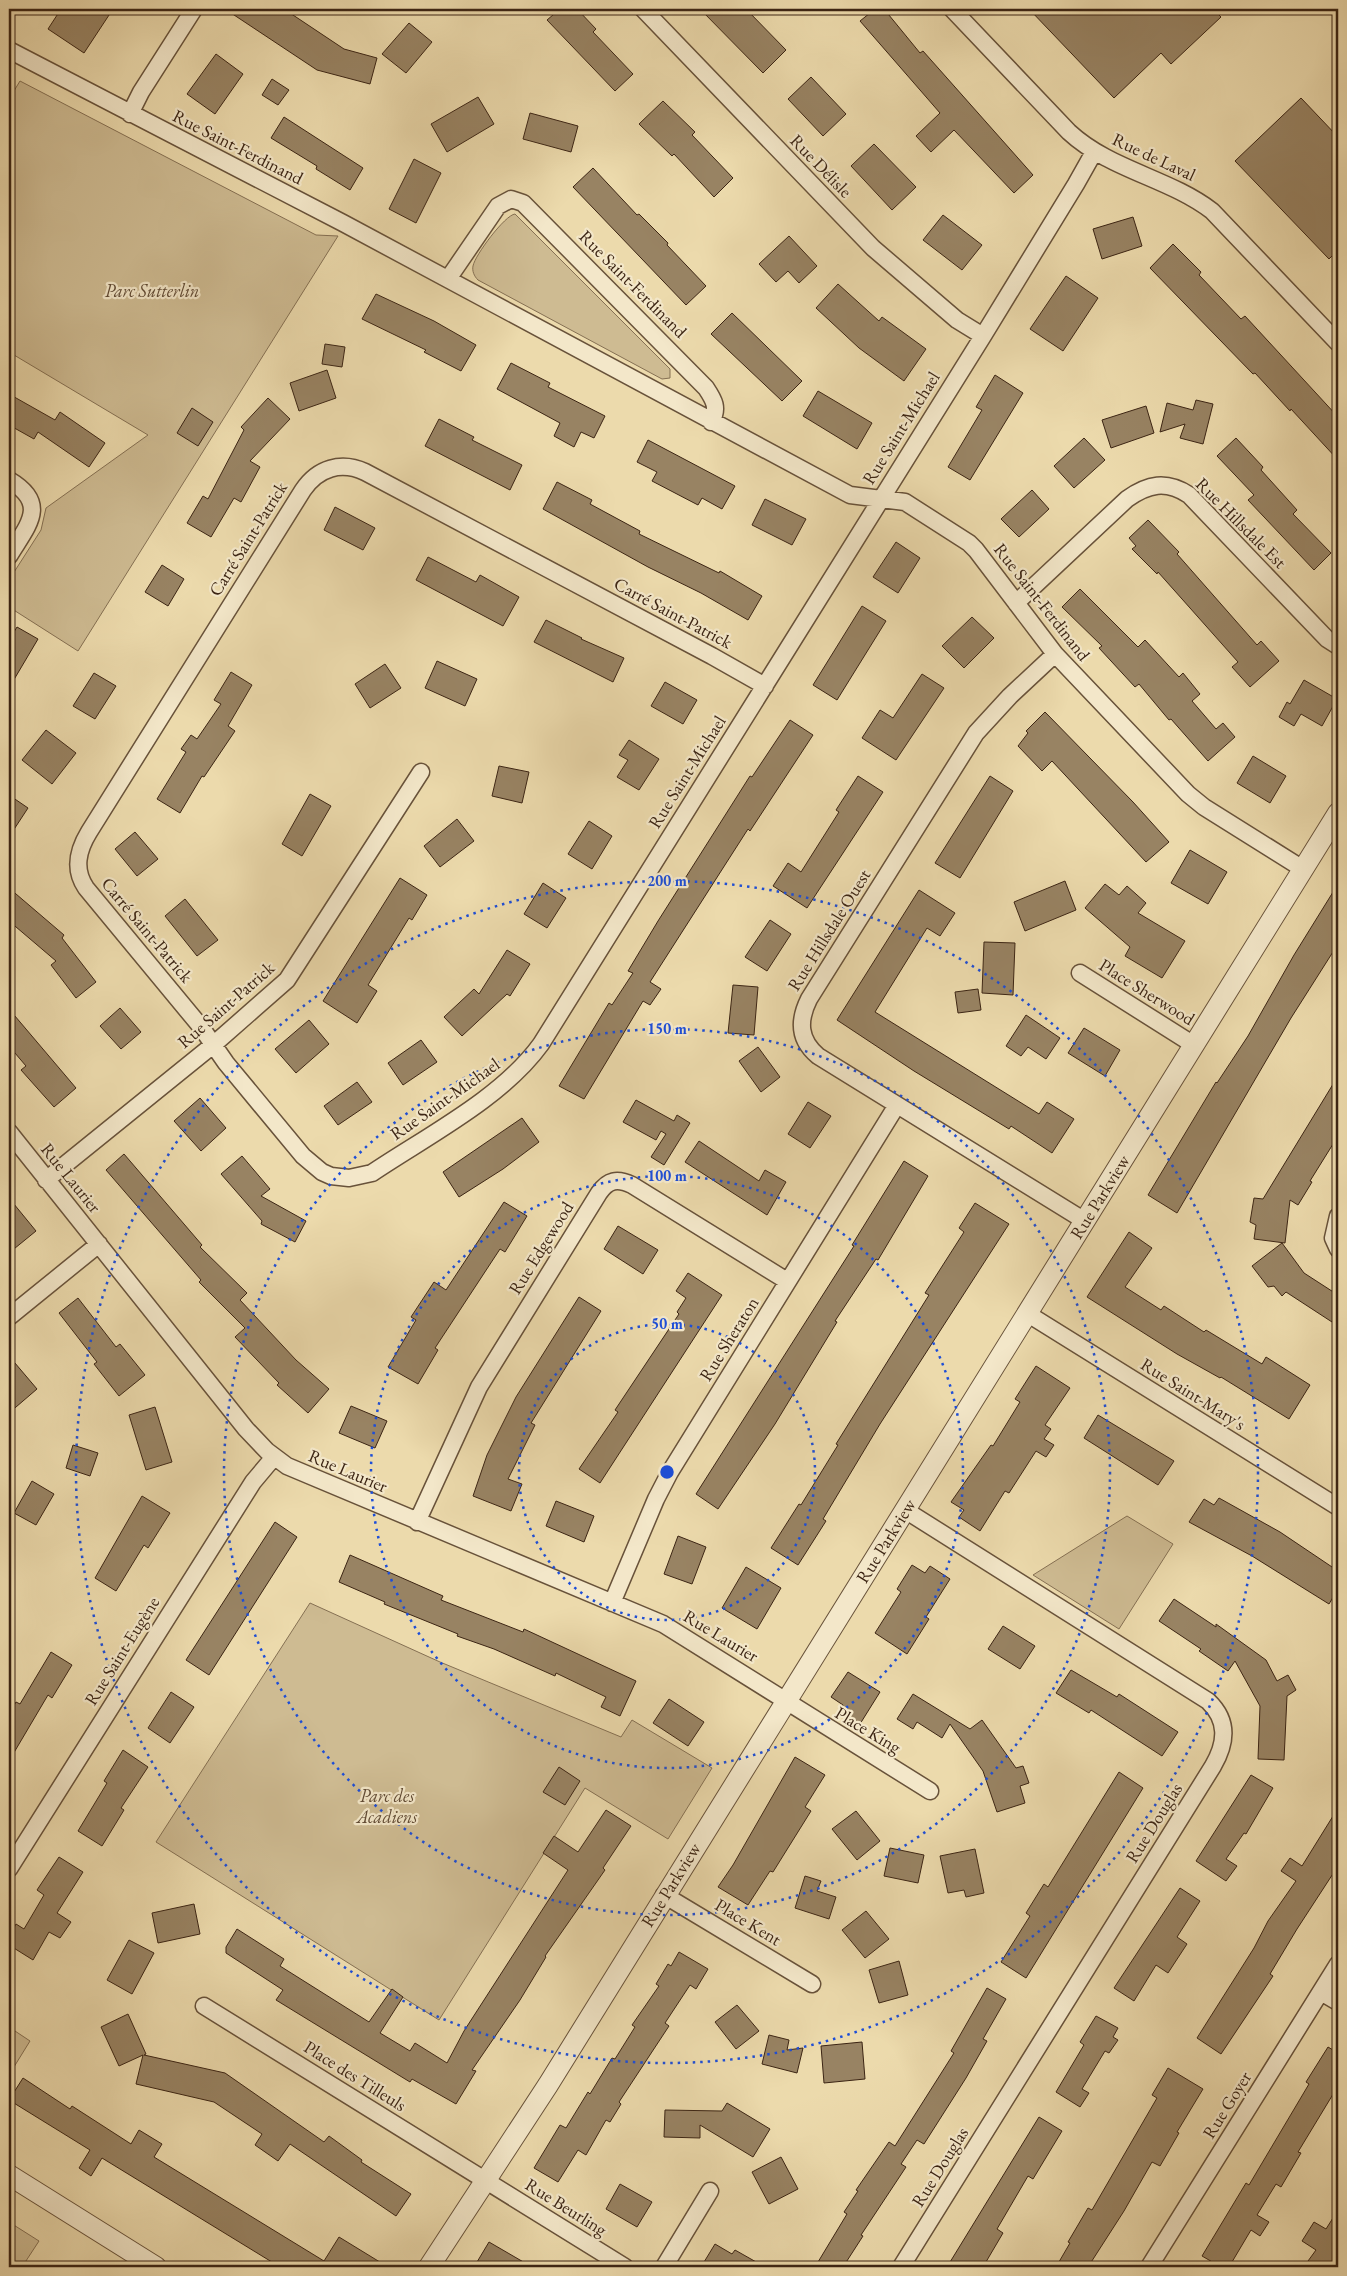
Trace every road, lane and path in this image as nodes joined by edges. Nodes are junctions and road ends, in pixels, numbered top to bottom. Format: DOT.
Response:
graph roads {
  1 [pos="194,9"];
  2 [pos="643,9"];
  3 [pos="952,9"];
  4 [pos="9,50"];
  5 [pos="130,114"];
  6 [pos="1094,152"];
  7 [pos="448,279"];
  8 [pos="983,336"];
  9 [pos="1338,342"];
  10 [pos="711,422"];
  11 [pos="9,480"];
  12 [pos="881,498"];
  13 [pos="9,556"];
  14 [pos="1016,603"];
  15 [pos="1338,646"];
  16 [pos="1055,654"];
  17 [pos="765,686"];
  18 [pos="421,772"];
  19 [pos="1338,813"];
  20 [pos="1303,870"];
  21 [pos="1080,973"];
  22 [pos="213,1045"];
  23 [pos="1194,1046"];
  24 [pos="897,1105"];
  25 [pos="9,1132"];
  26 [pos="46,1180"];
  27 [pos="1338,1216"];
  28 [pos="1085,1221"];
  29 [pos="99,1244"];
  30 [pos="1338,1249"];
  31 [pos="787,1281"];
  32 [pos="1028,1314"];
  33 [pos="9,1316"];
  34 [pos="274,1457"];
  35 [pos="1338,1508"];
  36 [pos="905,1510"];
  37 [pos="417,1522"];
  38 [pos="612,1603"];
  39 [pos="786,1701"];
  40 [pos="930,1791"];
  41 [pos="9,1869"];
  42 [pos="664,1895"];
  43 [pos="1338,1964"];
  44 [pos="812,1984"];
  45 [pos="1321,1992"];
  46 [pos="1338,2002"];
  47 [pos="204,2006"];
  48 [pos="9,2175"];
  49 [pos="485,2181"];
  50 [pos="710,2191"];
  51 [pos="156,2267"];
  52 [pos="429,2267"];
  53 [pos="626,2267"];
  54 [pos="664,2267"];
  55 [pos="901,2267"];
  56 [pos="1149,2267"];
  1 -- 5 [label="street"];
  2 -- 8 [label="street, Rue Délisle"];
  3 -- 6 [label="street, Rue de Laval"];
  4 -- 5 [label="street, Rue Saint-Ferdinand"];
  5 -- 7 [label="street, Rue Saint-Ferdinand"];
  6 -- 8 [label="street, Rue Saint-Michael"];
  6 -- 9 [label="street, Rue de Laval"];
  7 -- 10 [label="street, Rue Saint-Ferdinand"];
  7 -- 10 [label="street, Rue Saint-Ferdinand"];
  8 -- 12 [label="street, Rue Saint-Michael"];
  10 -- 12 [label="street, Rue Saint-Ferdinand"];
  11 -- 13 [label="street"];
  12 -- 14 [label="street, Rue Saint-Ferdinand"];
  12 -- 17 [label="street, Rue Saint-Michael"];
  14 -- 15 [label="street, Rue Hillsdale Est"];
  14 -- 16 [label="street, Rue Saint-Ferdinand"];
  16 -- 20 [label="street, Rue Saint-Ferdinand"];
  16 -- 24 [label="street, Rue Hillsdale Ouest"];
  17 -- 22 [label="street, Rue Saint-Michael"];
  17 -- 22 [label="street, Carré Saint-Patrick"];
  18 -- 22 [label="street, Rue Saint-Patrick"];
  19 -- 20 [label="street, Rue Parkview"];
  20 -- 23 [label="street, Rue Parkview"];
  21 -- 23 [label="street, Place Sherwood"];
  22 -- 26 [label="street, Rue Saint-Patrick"];
  23 -- 28 [label="street, Rue Parkview"];
  24 -- 28 [label="street, Rue Hillsdale Ouest"];
  24 -- 31 [label="street, Rue Sheraton"];
  25 -- 26 [label="street, Rue Laurier"];
  26 -- 29 [label="street, Rue Laurier"];
  27 -- 30 [label="street"];
  28 -- 32 [label="street, Rue Parkview"];
  29 -- 33 [label="street"];
  29 -- 34 [label="street, Rue Laurier"];
  31 -- 37 [label="street, Rue Edgewood"];
  31 -- 38 [label="street, Rue Sheraton"];
  32 -- 35 [label="street, Rue Saint-Mary's"];
  32 -- 36 [label="street, Rue Parkview"];
  34 -- 37 [label="street, Rue Laurier"];
  34 -- 41 [label="street, Rue Saint-Eugène"];
  36 -- 39 [label="street, Rue Parkview"];
  36 -- 55 [label="street, Rue Douglas"];
  37 -- 38 [label="street, Rue Laurier"];
  38 -- 39 [label="street, Rue Laurier"];
  39 -- 40 [label="street, Place King"];
  39 -- 42 [label="street, Rue Parkview"];
  42 -- 44 [label="street, Place Kent"];
  42 -- 49 [label="street, Rue Parkview"];
  43 -- 45 [label="street, Rue Goyer"];
  45 -- 46 [label="street"];
  45 -- 56 [label="street, Rue Goyer"];
  47 -- 49 [label="street, Place des Tilleuls"];
  48 -- 51 [label="street"];
  49 -- 52 [label="street, Rue Parkview"];
  49 -- 53 [label="street, Rue Beurling"];
  50 -- 54 [label="street"];
}
